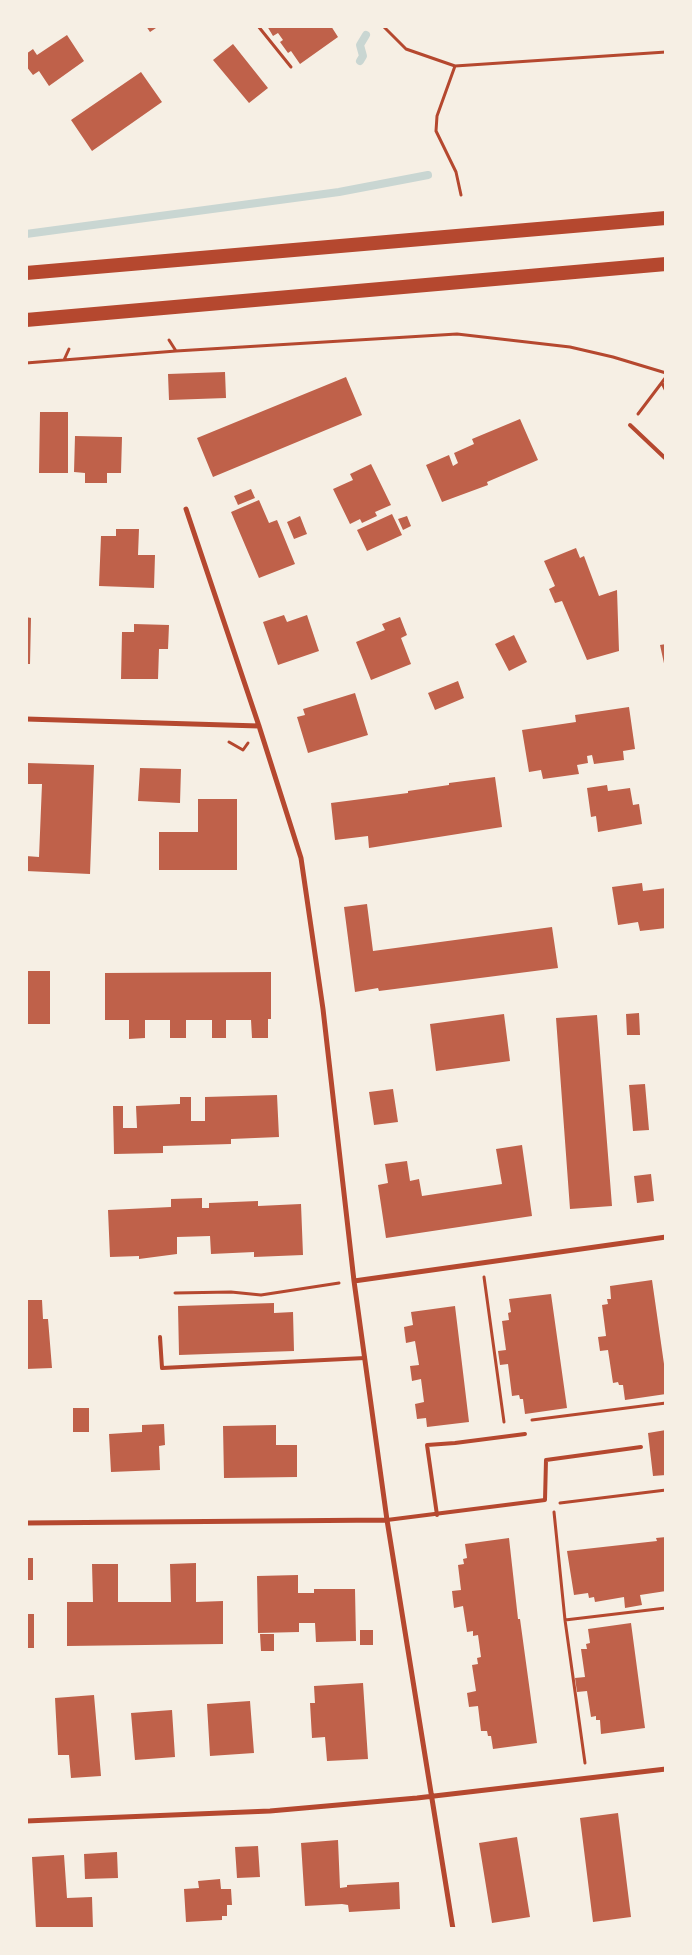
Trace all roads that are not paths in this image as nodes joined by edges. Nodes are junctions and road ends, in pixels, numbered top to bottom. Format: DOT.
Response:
graph roads {
  1 [pos="666,218"];
  2 [pos="666,264"];
  3 [pos="26,273"];
  4 [pos="26,320"];
  5 [pos="630,425"];
  6 [pos="666,458"];
  7 [pos="186,509"];
  8 [pos="26,719"];
  9 [pos="260,726"];
  10 [pos="666,1237"];
  11 [pos="354,1281"];
  12 [pos="160,1337"];
  13 [pos="365,1358"];
  14 [pos="525,1434"];
  15 [pos="640,1447"];
  16 [pos="437,1515"];
  17 [pos="387,1520"];
  18 [pos="26,1523"];
  19 [pos="666,1769"];
  20 [pos="431,1796"];
  21 [pos="26,1821"];
  22 [pos="453,1929"];
  1 -- 3 [label="highway"];
  2 -- 4 [label="highway"];
  5 -- 6 [label="lane"];
  7 -- 9 [label="street"];
  8 -- 9 [label="street"];
  9 -- 11 [label="street"];
  10 -- 11 [label="street"];
  11 -- 13 [label="street"];
  12 -- 13 [label="lane"];
  13 -- 17 [label="street"];
  14 -- 16 [label="lane"];
  15 -- 16 [label="lane"];
  16 -- 17 [label="lane"];
  17 -- 18 [label="street"];
  17 -- 20 [label="street"];
  19 -- 20 [label="street"];
  20 -- 21 [label="street"];
  20 -- 22 [label="street"];
}
